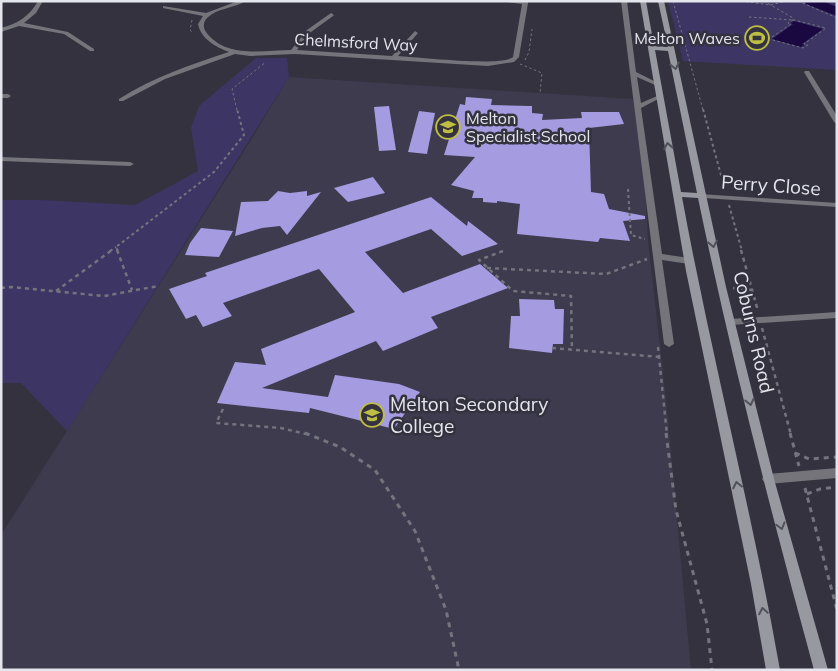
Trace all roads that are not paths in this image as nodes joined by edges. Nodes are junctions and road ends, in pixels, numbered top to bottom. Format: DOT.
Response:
graph roads {
  1 [pos="40,1"];
  2 [pos="244,1"];
  3 [pos="502,1"];
  4 [pos="624,1"];
  5 [pos="643,1"];
  6 [pos="661,1"];
  7 [pos="525,2"];
  8 [pos="165,7"];
  9 [pos="206,15"];
  10 [pos="331,15"];
  11 [pos="19,24"];
  12 [pos="1,30"];
  13 [pos="415,32"];
  14 [pos="651,48"];
  15 [pos="672,49"];
  16 [pos="92,50"];
  17 [pos="235,52"];
  18 [pos="293,52"];
  19 [pos="393,58"];
  20 [pos="808,72"];
  21 [pos="633,73"];
  22 [pos="657,84"];
  23 [pos="659,97"];
  24 [pos="121,100"];
  25 [pos="638,107"];
  26 [pos="837,122"];
  27 [pos="1,159"];
  28 [pos="130,164"];
  29 [pos="677,194"];
  30 [pos="703,196"];
  31 [pos="837,205"];
  32 [pos="654,258"];
  33 [pos="689,261"];
  34 [pos="837,315"];
  35 [pos="731,322"];
  36 [pos="669,344"];
  37 [pos="837,473"];
  38 [pos="768,479"];
  39 [pos="773,670"];
  40 [pos="821,670"];
  1 -- 11 [label="street"];
  2 -- 9 [label="street"];
  3 -- 7 [label="street"];
  4 -- 21 [label="street"];
  5 -- 14 [label="street"];
  6 -- 15 [label="street, Coburns Road"];
  7 -- 19 [label="street, Chelmsford Way"];
  8 -- 9 [label="street"];
  9 -- 17 [label="street, Chelmsford Way"];
  10 -- 18 [label="street"];
  11 -- 12 [label="street"];
  11 -- 16 [label="street"];
  13 -- 19 [label="street"];
  14 -- 15 [label="street"];
  14 -- 22 [label="street"];
  15 -- 30 [label="street, Coburns Road, one-way"];
  17 -- 18 [label="street, Chelmsford Way"];
  17 -- 24 [label="street"];
  18 -- 19 [label="street, Chelmsford Way"];
  20 -- 26 [label="street"];
  21 -- 22 [label="street"];
  21 -- 25 [label="street"];
  22 -- 23 [label="street"];
  23 -- 25 [label="street"];
  29 -- 23 [label="street, one-way"];
  25 -- 32 [label="street"];
  27 -- 28 [label="street"];
  29 -- 30 [label="street"];
  29 -- 33 [label="street"];
  30 -- 31 [label="street, Perry Close"];
  30 -- 35 [label="street, Coburns Road, one-way"];
  32 -- 33 [label="street"];
  32 -- 36 [label="street"];
  39 -- 33 [label="street, one-way"];
  34 -- 35 [label="street"];
  35 -- 38 [label="street, Coburns Road, one-way"];
  37 -- 38 [label="street"];
  38 -- 40 [label="street, Coburns Road, one-way"];
}
